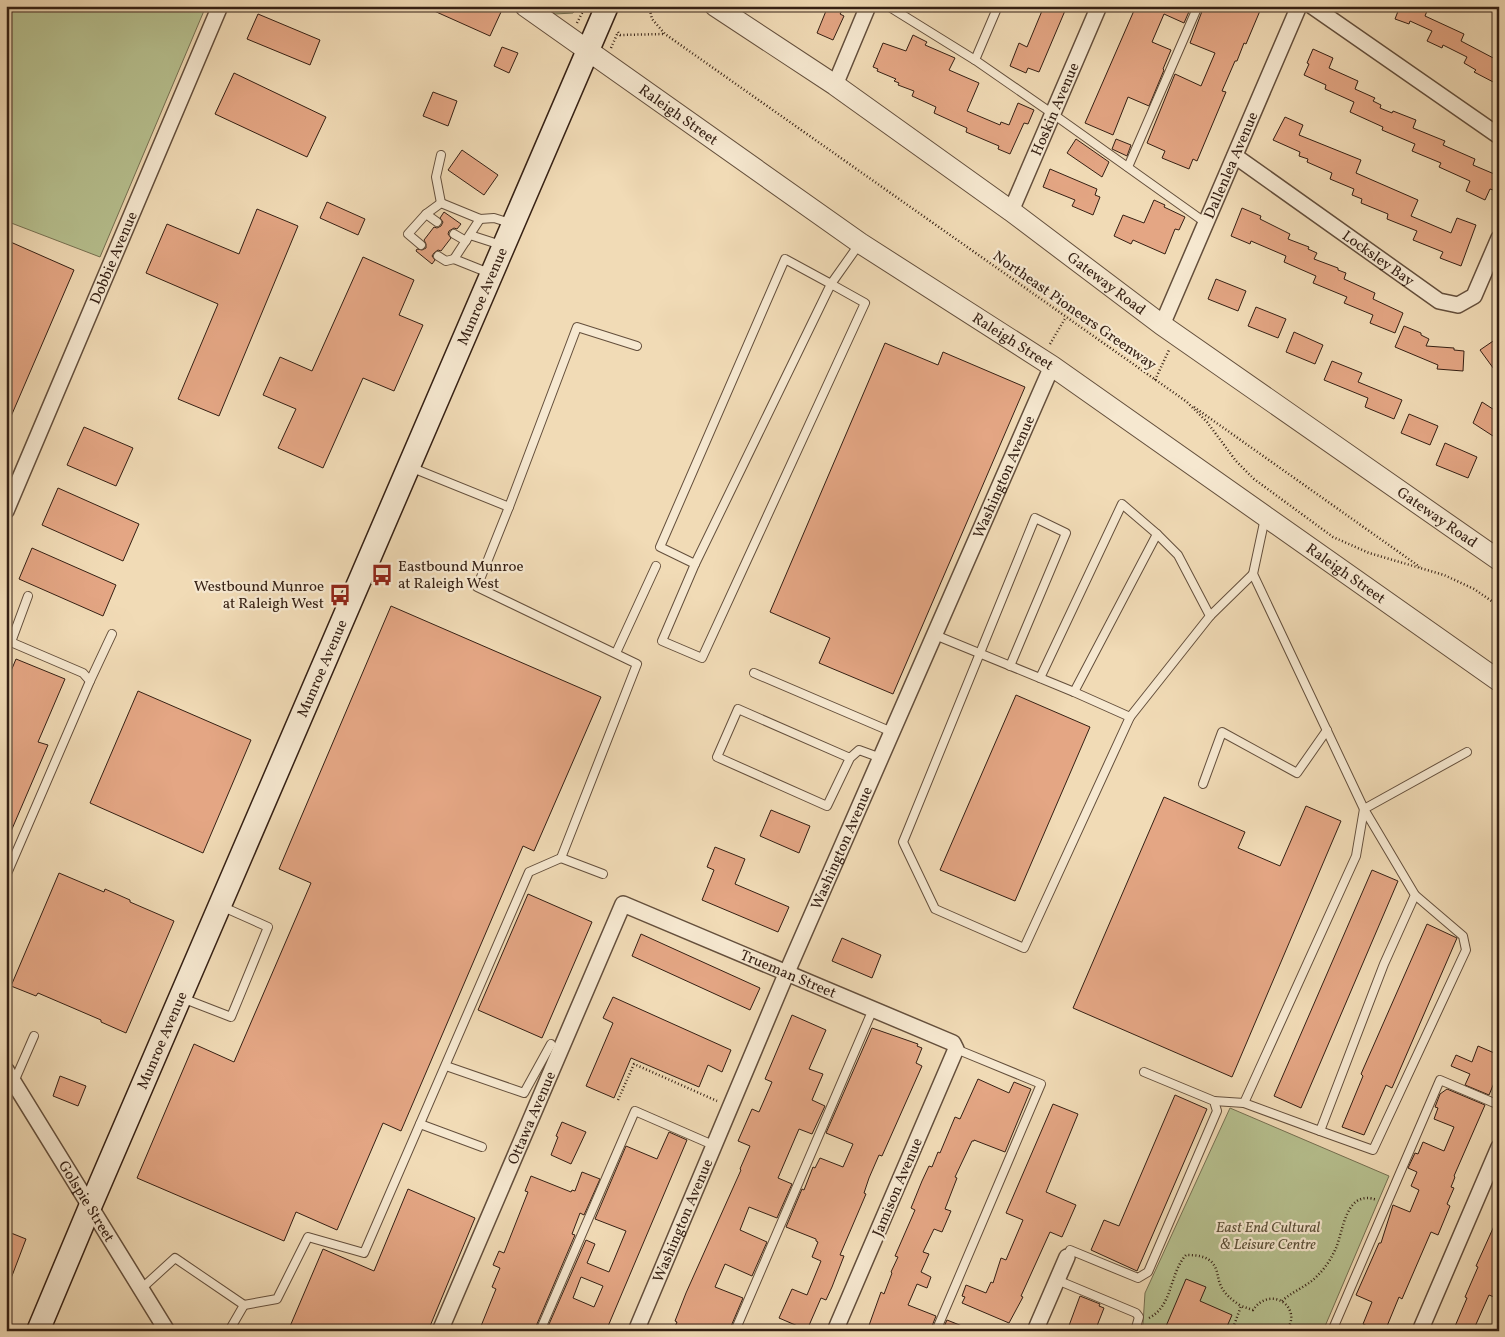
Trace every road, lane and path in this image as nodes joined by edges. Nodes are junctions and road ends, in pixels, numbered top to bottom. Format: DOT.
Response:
graph roads {
  1 [pos="220,6"];
  2 [pos="524,6"];
  3 [pos="581,6"];
  4 [pos="607,6"];
  5 [pos="649,6"];
  6 [pos="715,6"];
  7 [pos="868,6"];
  8 [pos="888,6"];
  9 [pos="998,6"];
  10 [pos="1099,6"];
  11 [pos="1198,6"];
  12 [pos="1299,6"];
  13 [pos="1312,6"];
  14 [pos="583,11"];
  15 [pos="618,32"];
  16 [pos="665,34"];
  17 [pos="587,51"];
  18 [pos="975,60"];
  19 [pos="835,85"];
  20 [pos="1053,114"];
  21 [pos="1499,136"];
  22 [pos="441,155"];
  23 [pos="1235,156"];
  24 [pos="1128,167"];
  25 [pos="441,203"];
  26 [pos="1011,211"];
  27 [pos="426,214"];
  28 [pos="480,219"];
  29 [pos="437,222"];
  30 [pos="1206,223"];
  31 [pos="512,224"];
  32 [pos="454,234"];
  33 [pos="468,238"];
  34 [pos="1499,238"];
  35 [pos="860,243"];
  36 [pos="421,245"];
  37 [pos="503,246"];
  38 [pos="438,256"];
  39 [pos="454,259"];
  40 [pos="491,274"];
  41 [pos="831,284"];
  42 [pos="1066,317"];
  43 [pos="1169,330"];
  44 [pos="637,346"];
  45 [pos="1047,362"];
  46 [pos="1155,380"];
  47 [pos="1187,402"];
  48 [pos="408,467"];
  49 [pos="509,507"];
  50 [pos="6,511"];
  51 [pos="1265,516"];
  52 [pos="1156,534"];
  53 [pos="1499,560"];
  54 [pos="696,564"];
  55 [pos="656,566"];
  56 [pos="1423,569"];
  57 [pos="1254,574"];
  58 [pos="28,596"];
  59 [pos="1499,606"];
  60 [pos="1210,616"];
  61 [pos="112,634"];
  62 [pos="935,635"];
  63 [pos="8,641"];
  64 [pos="616,654"];
  65 [pos="980,654"];
  66 [pos="1010,666"];
  67 [pos="754,673"];
  68 [pos="1040,678"];
  69 [pos="90,681"];
  70 [pos="1499,681"];
  71 [pos="1074,692"];
  72 [pos="1130,717"];
  73 [pos="1327,730"];
  74 [pos="892,732"];
  75 [pos="1467,752"];
  76 [pos="850,758"];
  77 [pos="881,758"];
  78 [pos="1203,784"];
  79 [pos="1364,809"];
  80 [pos="562,858"];
  81 [pos="603,874"];
  82 [pos="6,876"];
  83 [pos="1415,895"];
  84 [pos="623,904"];
  85 [pos="219,905"];
  86 [pos="787,972"];
  87 [pos="180,997"];
  88 [pos="873,1008"];
  89 [pos="34,1036"];
  90 [pos="552,1044"];
  91 [pos="955,1046"];
  92 [pos="446,1066"];
  93 [pos="1144,1072"];
  94 [pos="10,1076"];
  95 [pos="618,1100"];
  96 [pos="1214,1101"];
  97 [pos="1244,1103"];
  98 [pos="1499,1105"];
  99 [pos="730,1106"];
  100 [pos="420,1124"];
  101 [pos="1320,1131"];
  102 [pos="713,1145"];
  103 [pos="482,1147"];
  104 [pos="1499,1148"];
  105 [pos="1387,1203"];
  106 [pos="90,1206"];
  107 [pos="1068,1254"];
  108 [pos="1057,1280"];
  109 [pos="141,1289"];
  110 [pos="1282,1301"];
  111 [pos="244,1305"];
  112 [pos="1242,1306"];
  113 [pos="1138,1322"];
  114 [pos="38,1331"];
  115 [pos="167,1331"];
  116 [pos="229,1331"];
  117 [pos="440,1331"];
  118 [pos="540,1331"];
  119 [pos="636,1331"];
  120 [pos="736,1331"];
  121 [pos="835,1331"];
  122 [pos="936,1331"];
  123 [pos="1035,1331"];
  124 [pos="1135,1331"];
  125 [pos="1232,1331"];
  126 [pos="1286,1331"];
  127 [pos="1332,1331"];
  128 [pos="1420,1331"];
  1 -- 50 [label="street, Dobbie Avenue"];
  2 -- 17 [label="street, Raleigh Street"];
  3 -- 14 [label="path"];
  4 -- 17 [label="main road, Munroe Avenue"];
  5 -- 16 [label="path, Northeast Pioneers Greenway"];
  6 -- 19 [label="street, Gateway Road"];
  7 -- 19 [label="street"];
  8 -- 18 [label="lane"];
  9 -- 18 [label="lane"];
  10 -- 20 [label="street, Hoskin Avenue"];
  11 -- 24 [label="lane"];
  12 -- 23 [label="street, Dallenlea Avenue"];
  13 -- 21 [label="street"];
  15 -- 16 [label="path"];
  16 -- 42 [label="path, Northeast Pioneers Greenway"];
  17 -- 31 [label="main road, Munroe Avenue"];
  17 -- 35 [label="street, Raleigh Street"];
  18 -- 20 [label="lane"];
  19 -- 26 [label="street, Gateway Road"];
  20 -- 24 [label="lane"];
  20 -- 26 [label="street, Hoskin Avenue"];
  22 -- 25 [label="lane"];
  23 -- 30 [label="street, Dallenlea Avenue"];
  23 -- 34 [label="street, Locksley Bay"];
  24 -- 30 [label="lane"];
  25 -- 27 [label="lane"];
  25 -- 28 [label="lane"];
  26 -- 43 [label="street, Gateway Road"];
  27 -- 29 [label="lane"];
  27 -- 36 [label="lane"];
  28 -- 31 [label="lane"];
  28 -- 33 [label="lane"];
  30 -- 43 [label="street, Dallenlea Avenue"];
  31 -- 37 [label="main road, Munroe Avenue"];
  32 -- 33 [label="lane"];
  33 -- 37 [label="lane"];
  33 -- 39 [label="lane"];
  35 -- 41 [label="lane"];
  35 -- 45 [label="street, Raleigh Street"];
  37 -- 40 [label="main road, Munroe Avenue"];
  38 -- 39 [label="lane"];
  39 -- 40 [label="lane"];
  40 -- 48 [label="main road, Munroe Avenue"];
  41 -- 54 [label="lane"];
  41 -- 54 [label="lane"];
  41 -- 54 [label="lane"];
  42 -- 45 [label="path"];
  42 -- 46 [label="path, Northeast Pioneers Greenway"];
  43 -- 46 [label="path"];
  43 -- 53 [label="street, Gateway Road"];
  44 -- 49 [label="lane"];
  45 -- 51 [label="street, Raleigh Street"];
  45 -- 62 [label="street, Washington Avenue"];
  46 -- 47 [label="path, Northeast Pioneers Greenway"];
  47 -- 56 [label="path"];
  47 -- 56 [label="path, Northeast Pioneers Greenway"];
  48 -- 49 [label="lane"];
  48 -- 85 [label="main road, Munroe Avenue"];
  49 -- 64 [label="lane"];
  51 -- 57 [label="lane"];
  51 -- 70 [label="street, Raleigh Street"];
  52 -- 60 [label="lane"];
  52 -- 68 [label="lane"];
  52 -- 71 [label="lane"];
  55 -- 64 [label="lane"];
  56 -- 59 [label="path, Northeast Pioneers Greenway"];
  57 -- 60 [label="lane"];
  57 -- 73 [label="lane"];
  58 -- 63 [label="lane"];
  60 -- 72 [label="lane"];
  61 -- 69 [label="lane"];
  62 -- 65 [label="lane"];
  62 -- 74 [label="street, Washington Avenue"];
  63 -- 69 [label="lane"];
  64 -- 80 [label="lane"];
  65 -- 66 [label="lane"];
  65 -- 66 [label="lane"];
  65 -- 72 [label="lane"];
  66 -- 68 [label="lane"];
  67 -- 74 [label="lane"];
  68 -- 71 [label="lane"];
  69 -- 82 [label="lane"];
  71 -- 72 [label="lane"];
  73 -- 78 [label="lane"];
  73 -- 79 [label="lane"];
  74 -- 77 [label="street, Washington Avenue"];
  75 -- 79 [label="lane"];
  76 -- 76 [label="lane"];
  76 -- 77 [label="lane"];
  77 -- 86 [label="street, Washington Avenue"];
  79 -- 83 [label="lane"];
  79 -- 97 [label="lane"];
  80 -- 81 [label="lane"];
  80 -- 92 [label="lane"];
  83 -- 101 [label="lane"];
  83 -- 101 [label="lane"];
  84 -- 86 [label="street, Trueman Street"];
  84 -- 117 [label="street, Ottawa Avenue"];
  85 -- 87 [label="main road, Munroe Avenue"];
  85 -- 87 [label="lane"];
  86 -- 88 [label="street, Trueman Street"];
  86 -- 99 [label="street, Washington Avenue"];
  87 -- 106 [label="main road, Munroe Avenue"];
  88 -- 91 [label="street, Trueman Street"];
  88 -- 120 [label="lane"];
  89 -- 94 [label="lane"];
  90 -- 92 [label="lane"];
  91 -- 121 [label="street, Jamison Avenue"];
  91 -- 122 [label="lane"];
  92 -- 100 [label="lane"];
  93 -- 96 [label="lane"];
  94 -- 106 [label="street, Golspie Street"];
  95 -- 99 [label="path"];
  96 -- 97 [label="lane"];
  96 -- 107 [label="lane"];
  97 -- 101 [label="lane"];
  98 -- 105 [label="lane"];
  99 -- 102 [label="street, Washington Avenue"];
  100 -- 103 [label="lane"];
  100 -- 111 [label="lane"];
  102 -- 118 [label="lane"];
  102 -- 119 [label="street, Washington Avenue"];
  104 -- 128 [label="street"];
  105 -- 110 [label="path"];
  105 -- 127 [label="lane"];
  106 -- 109 [label="street, Golspie Street"];
  106 -- 114 [label="main road, Munroe Avenue"];
  107 -- 108 [label="street"];
  108 -- 113 [label="lane"];
  108 -- 123 [label="street"];
  109 -- 111 [label="lane"];
  109 -- 115 [label="street, Golspie Street"];
  110 -- 112 [label="path"];
  110 -- 126 [label="path"];
  111 -- 116 [label="lane"];
  112 -- 113 [label="path"];
  112 -- 125 [label="path"];
  113 -- 124 [label="lane"];
}
